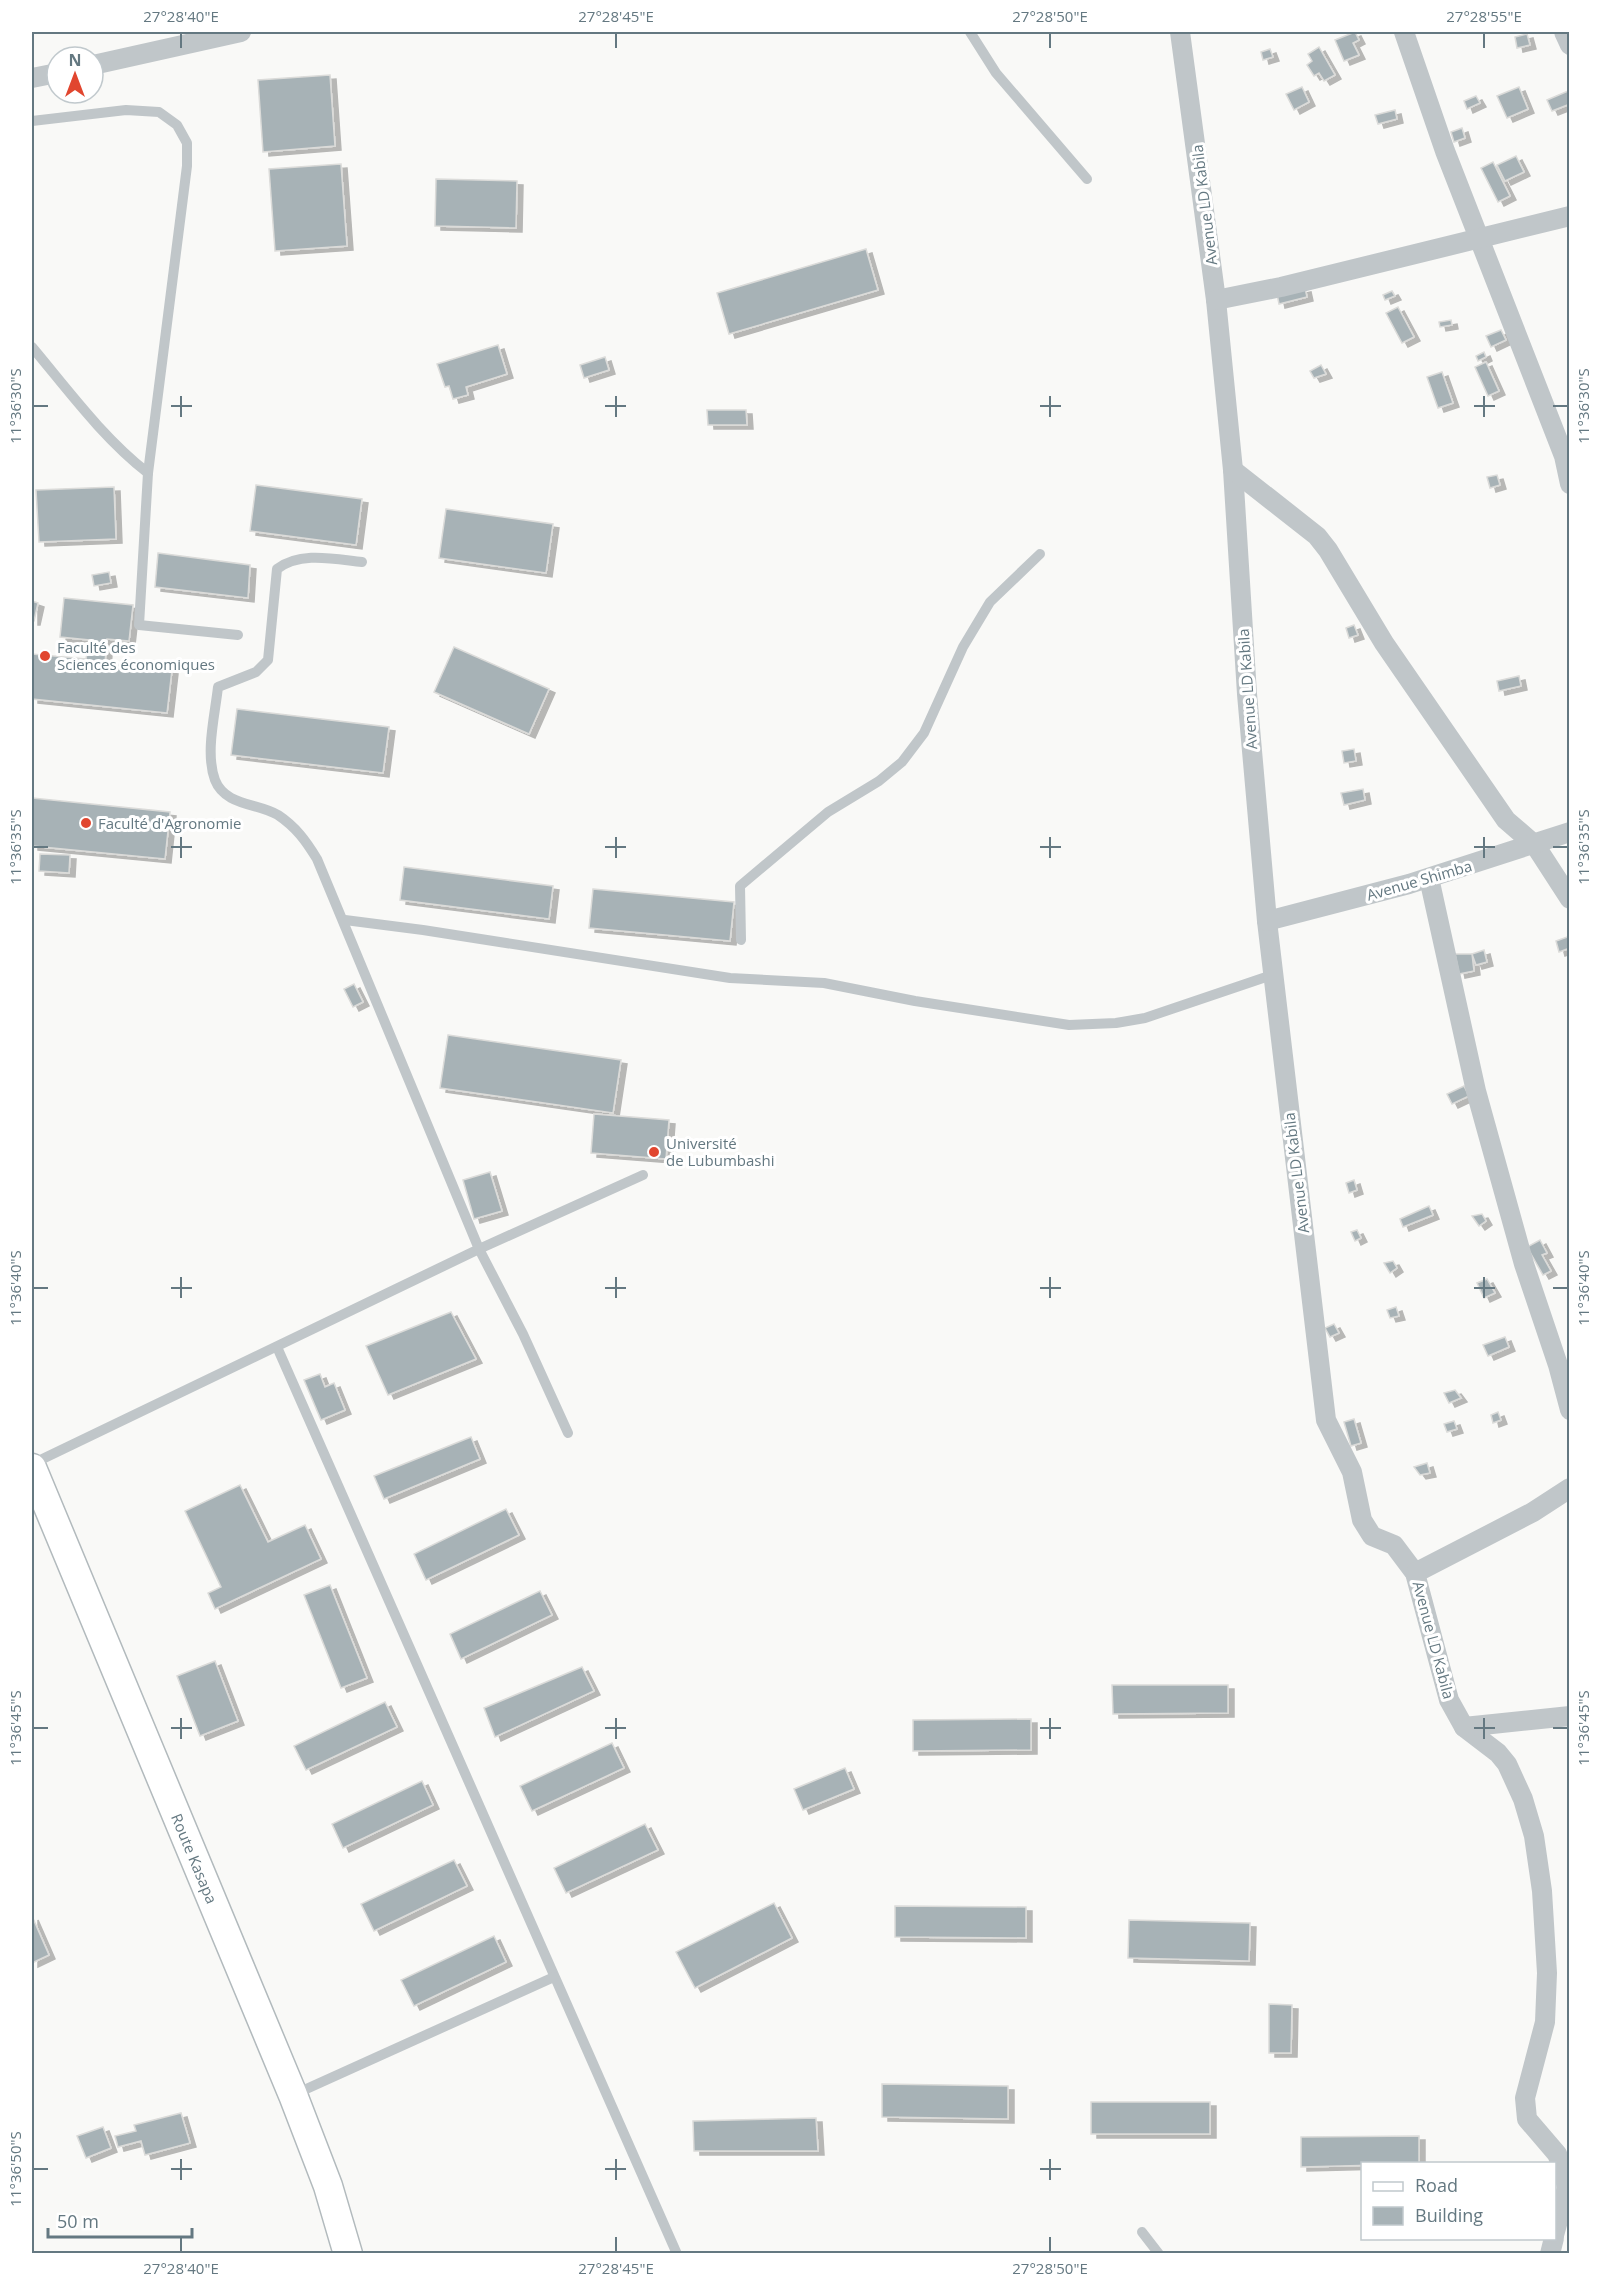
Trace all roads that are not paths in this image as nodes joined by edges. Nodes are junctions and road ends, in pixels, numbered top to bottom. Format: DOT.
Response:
graph roads {
  1 [pos="241,32"];
  2 [pos="970,32"];
  3 [pos="1180,32"];
  4 [pos="1404,32"];
  5 [pos="1564,32"];
  6 [pos="220,34"];
  7 [pos="1569,45"];
  8 [pos="105,62"];
  9 [pos="32,121"];
  10 [pos="1087,179"];
  11 [pos="1569,216"];
  12 [pos="1478,239"];
  13 [pos="1216,300"];
  14 [pos="32,347"];
  15 [pos="1233,470"];
  16 [pos="148,473"];
  17 [pos="1569,484"];
  18 [pos="1040,554"];
  19 [pos="362,562"];
  20 [pos="238,635"];
  21 [pos="1569,832"];
  22 [pos="1535,845"];
  23 [pos="1429,878"];
  24 [pos="1569,899"];
  25 [pos="345,920"];
  26 [pos="1267,921"];
  27 [pos="741,940"];
  28 [pos="1272,975"];
  29 [pos="643,1175"];
  30 [pos="479,1249"];
  31 [pos="277,1347"];
  32 [pos="1569,1410"];
  33 [pos="568,1433"];
  34 [pos="32,1466"];
  35 [pos="1569,1488"];
  36 [pos="1416,1573"];
  37 [pos="1569,1716"];
  38 [pos="1464,1727"];
  39 [pos="554,1977"];
  40 [pos="293,2095"];
  41 [pos="1556,2229"];
  42 [pos="1142,2232"];
  43 [pos="348,2253"];
  44 [pos="677,2253"];
  45 [pos="1159,2253"];
  1 -- 6 [label="street"];
  2 -- 10 [label="lane"];
  3 -- 13 [label="street, Avenue LD Kabila"];
  4 -- 12 [label="street"];
  5 -- 7 [label="street"];
  6 -- 8 [label="street"];
  9 -- 16 [label="lane"];
  11 -- 12 [label="street"];
  12 -- 13 [label="street"];
  12 -- 17 [label="street"];
  13 -- 15 [label="street, Avenue LD Kabila"];
  14 -- 16 [label="lane"];
  15 -- 22 [label="street"];
  15 -- 26 [label="street, Avenue LD Kabila"];
  16 -- 20 [label="lane"];
  18 -- 27 [label="lane"];
  19 -- 25 [label="lane"];
  21 -- 22 [label="street, Avenue Shimba"];
  22 -- 23 [label="street, Avenue Shimba"];
  22 -- 24 [label="street"];
  23 -- 26 [label="street, Avenue Shimba"];
  23 -- 32 [label="street"];
  25 -- 28 [label="lane"];
  25 -- 30 [label="lane"];
  26 -- 28 [label="street, Avenue LD Kabila"];
  28 -- 36 [label="street, Avenue LD Kabila"];
  29 -- 30 [label="lane"];
  30 -- 31 [label="lane"];
  30 -- 33 [label="lane"];
  31 -- 34 [label="lane"];
  31 -- 39 [label="lane"];
  34 -- 40 [label="main road, Route Kasapa"];
  35 -- 36 [label="street"];
  36 -- 38 [label="street, Avenue LD Kabila"];
  37 -- 38 [label="street"];
  38 -- 41 [label="street, Avenue LD Kabila"];
  39 -- 40 [label="lane"];
  39 -- 44 [label="lane"];
  40 -- 43 [label="main road, Route Kasapa"];
  42 -- 45 [label="lane"];
}
